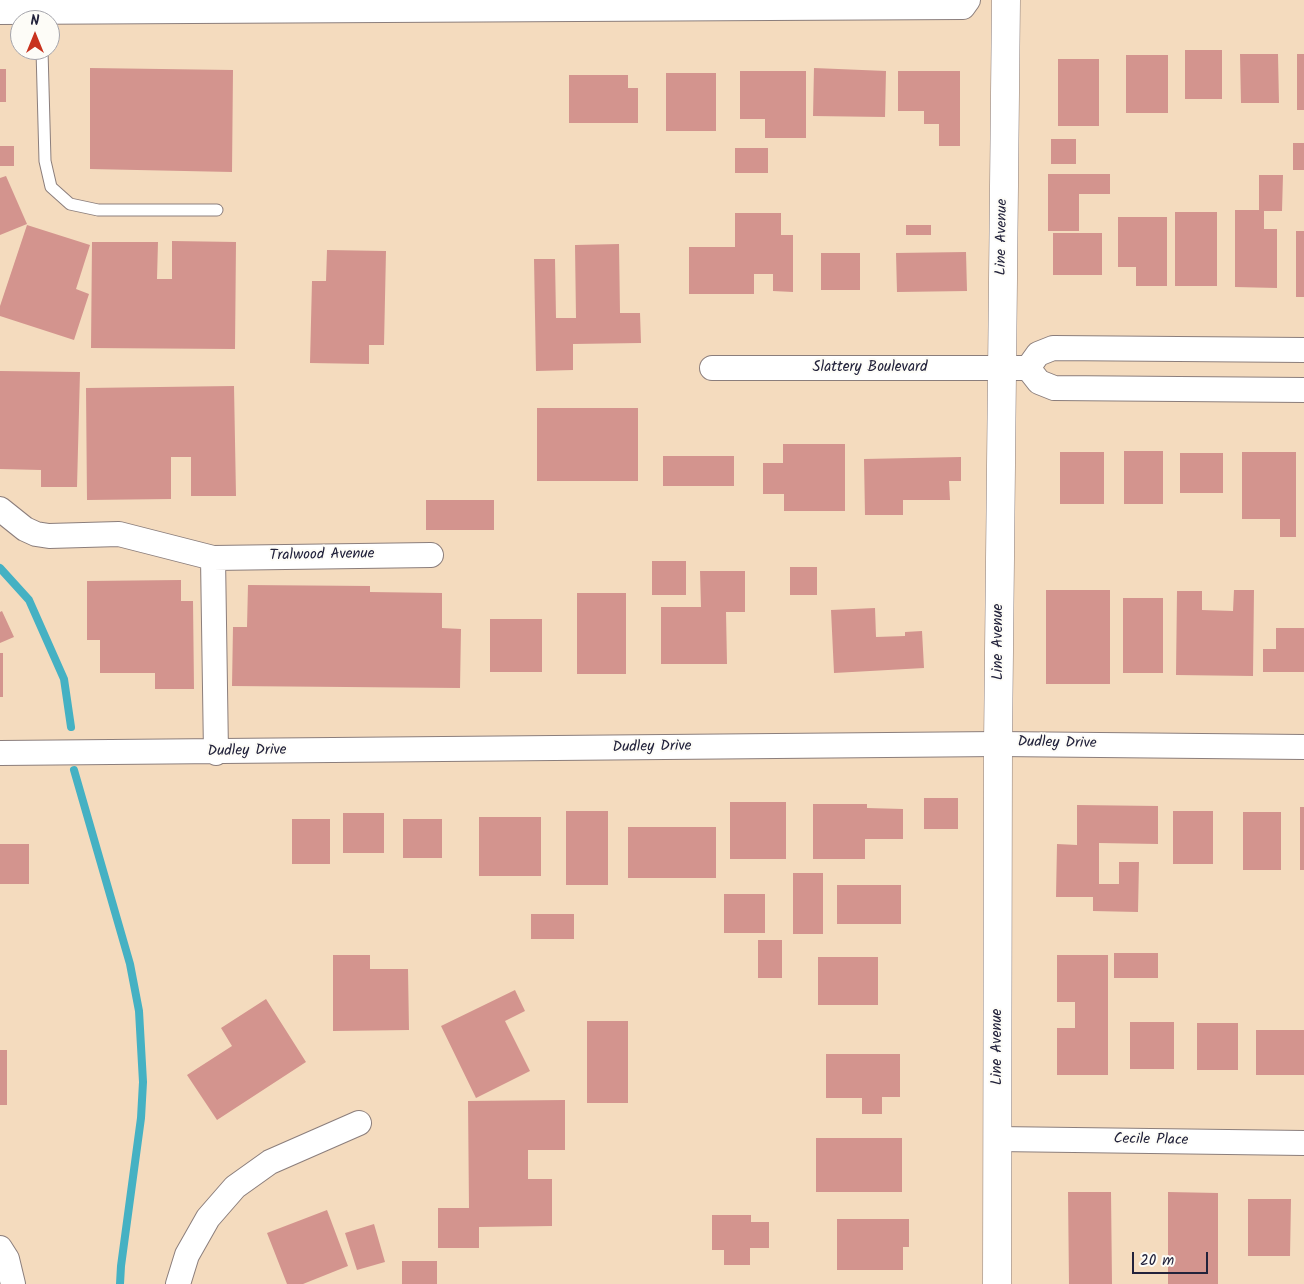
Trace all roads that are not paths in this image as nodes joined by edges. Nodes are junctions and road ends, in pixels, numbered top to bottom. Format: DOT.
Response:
graph roads {
  1 [pos="968,0"];
  2 [pos="1006,0"];
  3 [pos="638,4"];
  4 [pos="268,5"];
  5 [pos="60,15"];
  6 [pos="42,60"];
  7 [pos="217,210"];
  8 [pos="1304,350"];
  9 [pos="712,368"];
  10 [pos="1001,368"];
  11 [pos="1028,368"];
  12 [pos="1304,390"];
  13 [pos="0,509"];
  14 [pos="432,555"];
  15 [pos="213,558"];
  16 [pos="998,744"];
  17 [pos="1304,747"];
  18 [pos="216,752"];
  19 [pos="0,753"];
  20 [pos="359,1123"];
  21 [pos="997,1139"];
  22 [pos="1304,1143"];
  23 [pos="0,1248"];
  24 [pos="13,1284"];
  25 [pos="178,1284"];
  26 [pos="997,1284"];
  1 -- 3 [label="street"];
  2 -- 10 [label="main road, Line Avenue"];
  3 -- 4 [label="street"];
  4 -- 5 [label="street"];
  6 -- 7 [label="lane"];
  8 -- 11 [label="street"];
  9 -- 10 [label="street, Slattery Boulevard"];
  10 -- 11 [label="street, Slattery Boulevard"];
  10 -- 16 [label="main road, Line Avenue"];
  11 -- 12 [label="street"];
  13 -- 15 [label="street, Tralwood Avenue"];
  14 -- 15 [label="street, Tralwood Avenue"];
  15 -- 18 [label="street"];
  16 -- 17 [label="street, Dudley Drive"];
  16 -- 18 [label="street, Dudley Drive"];
  16 -- 21 [label="main road, Line Avenue"];
  18 -- 19 [label="street, Dudley Drive"];
  20 -- 25 [label="street"];
  21 -- 22 [label="street, Cecile Place"];
  21 -- 26 [label="main road, Line Avenue"];
  23 -- 24 [label="street"];
}
